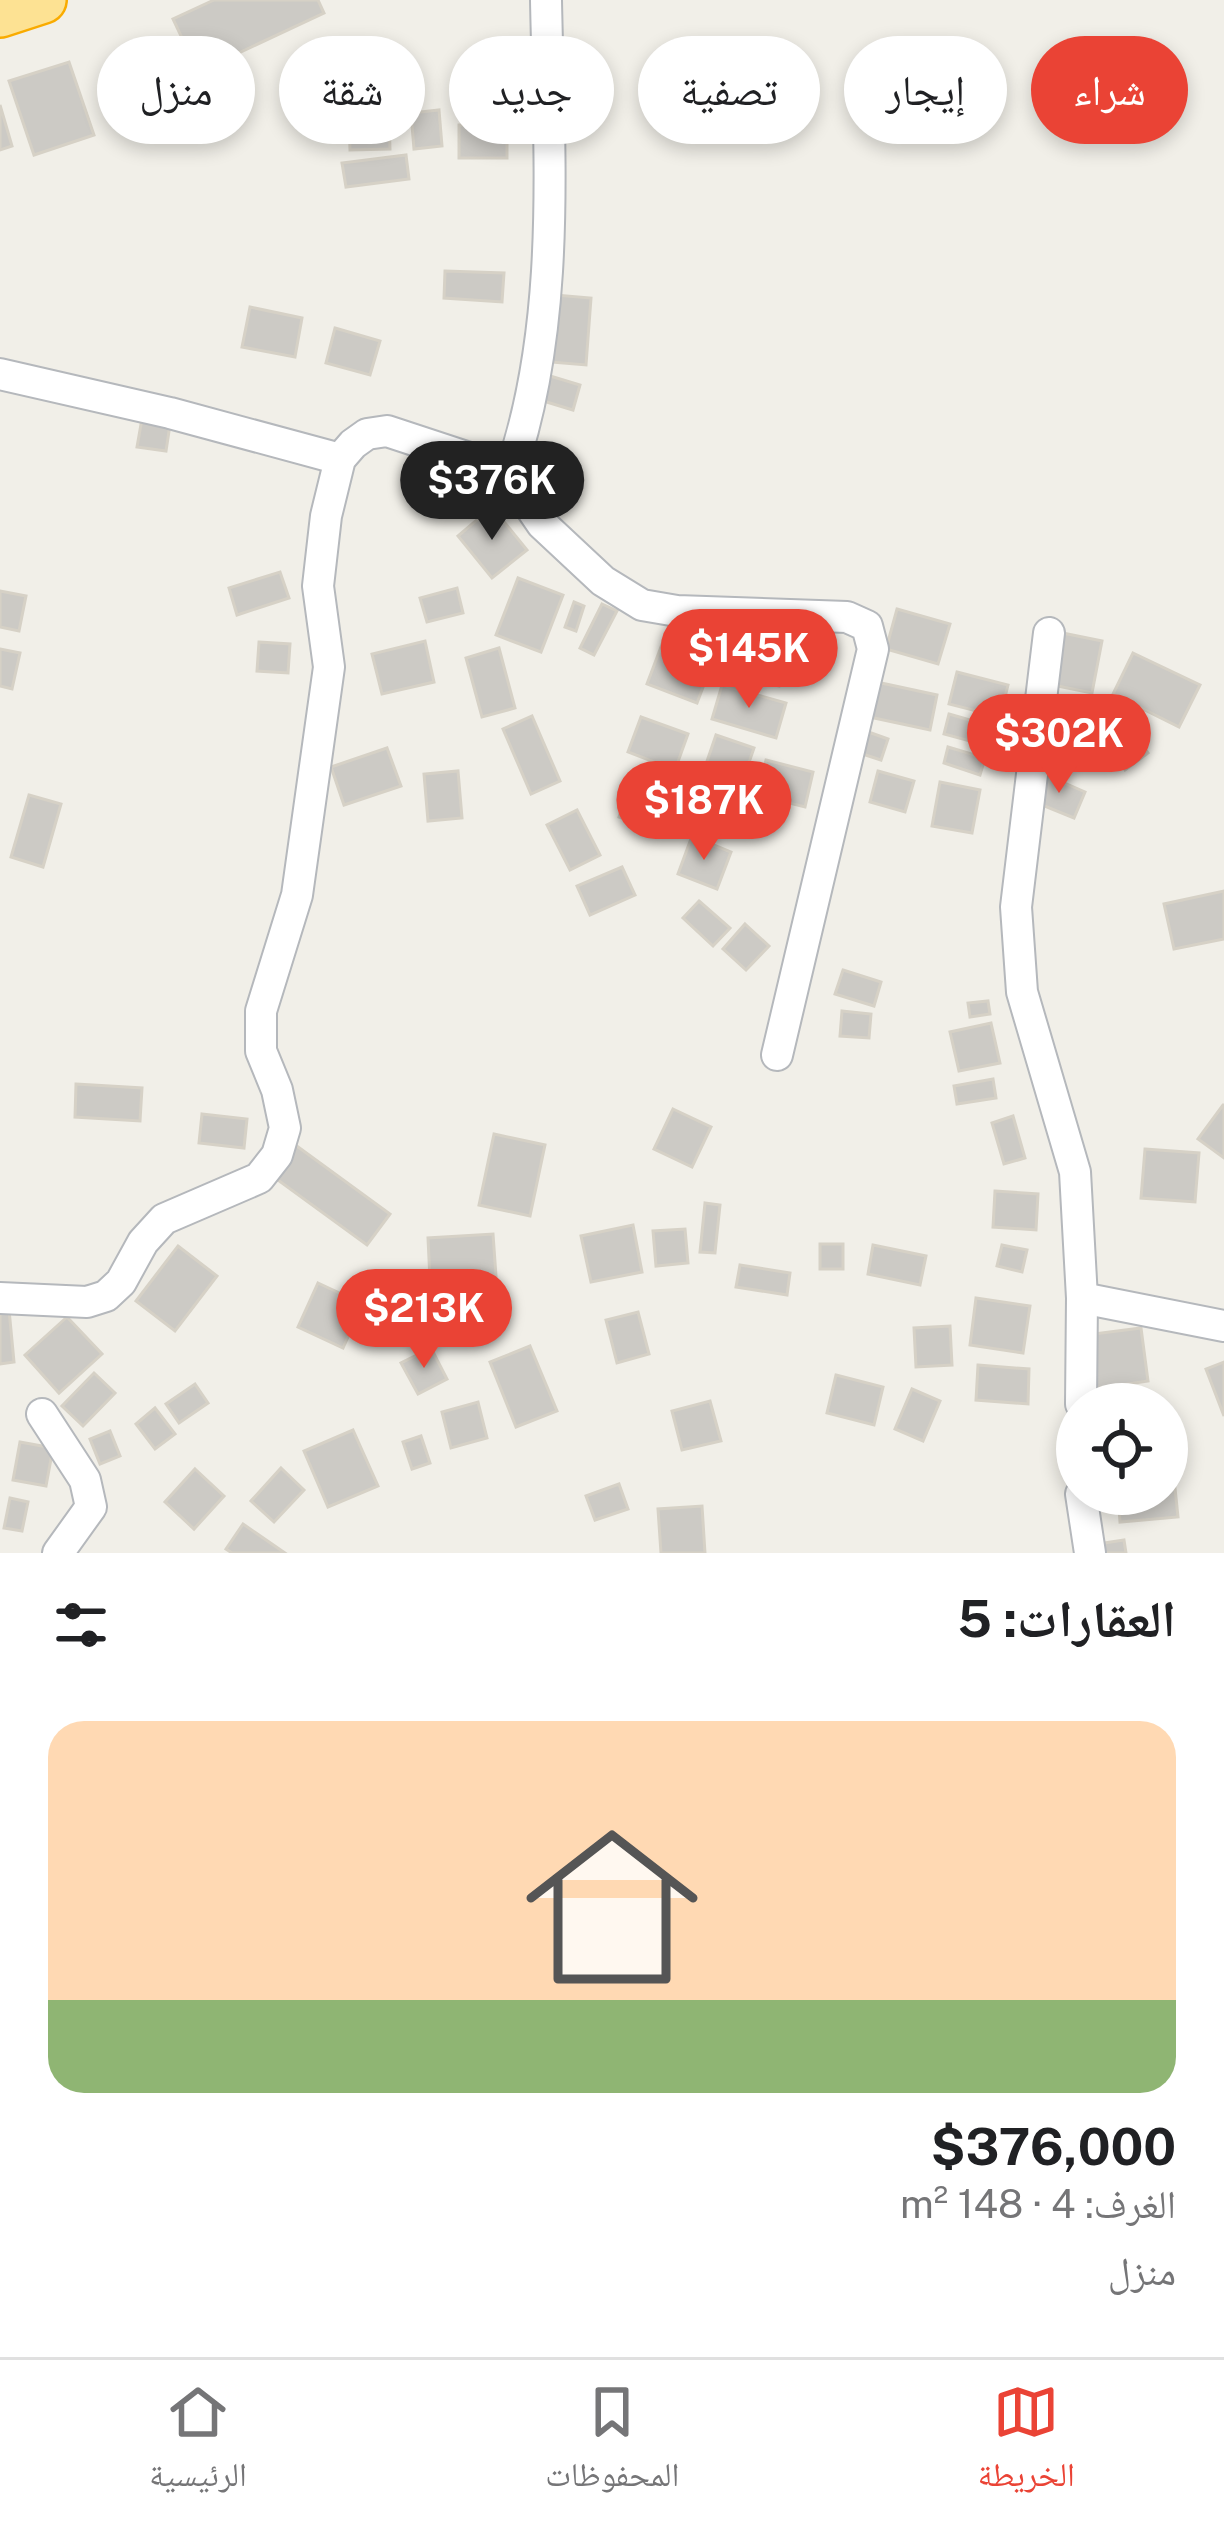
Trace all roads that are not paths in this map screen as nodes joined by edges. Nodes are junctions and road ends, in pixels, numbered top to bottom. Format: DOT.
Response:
graph roads {
  1 [pos="43,0"];
  2 [pos="546,0"];
  3 [pos="0,14"];
  4 [pos="0,374"];
  5 [pos="340,459"];
  6 [pos="509,476"];
  7 [pos="1049,633"];
  8 [pos="777,1055"];
  9 [pos="0,1298"];
  10 [pos="1082,1298"];
  11 [pos="1224,1326"];
  12 [pos="1081,1383"];
  13 [pos="42,1414"];
  14 [pos="1084,1515"];
  15 [pos="58,1553"];
  16 [pos="1090,1553"];
  1 -- 3 [label="highway"];
  2 -- 6 [label="street"];
  4 -- 5 [label="street"];
  5 -- 6 [label="street"];
  5 -- 9 [label="street"];
  6 -- 8 [label="street"];
  7 -- 10 [label="street"];
  10 -- 11 [label="street"];
  10 -- 12 [label="street"];
  13 -- 15 [label="street"];
  14 -- 16 [label="street"];
}
